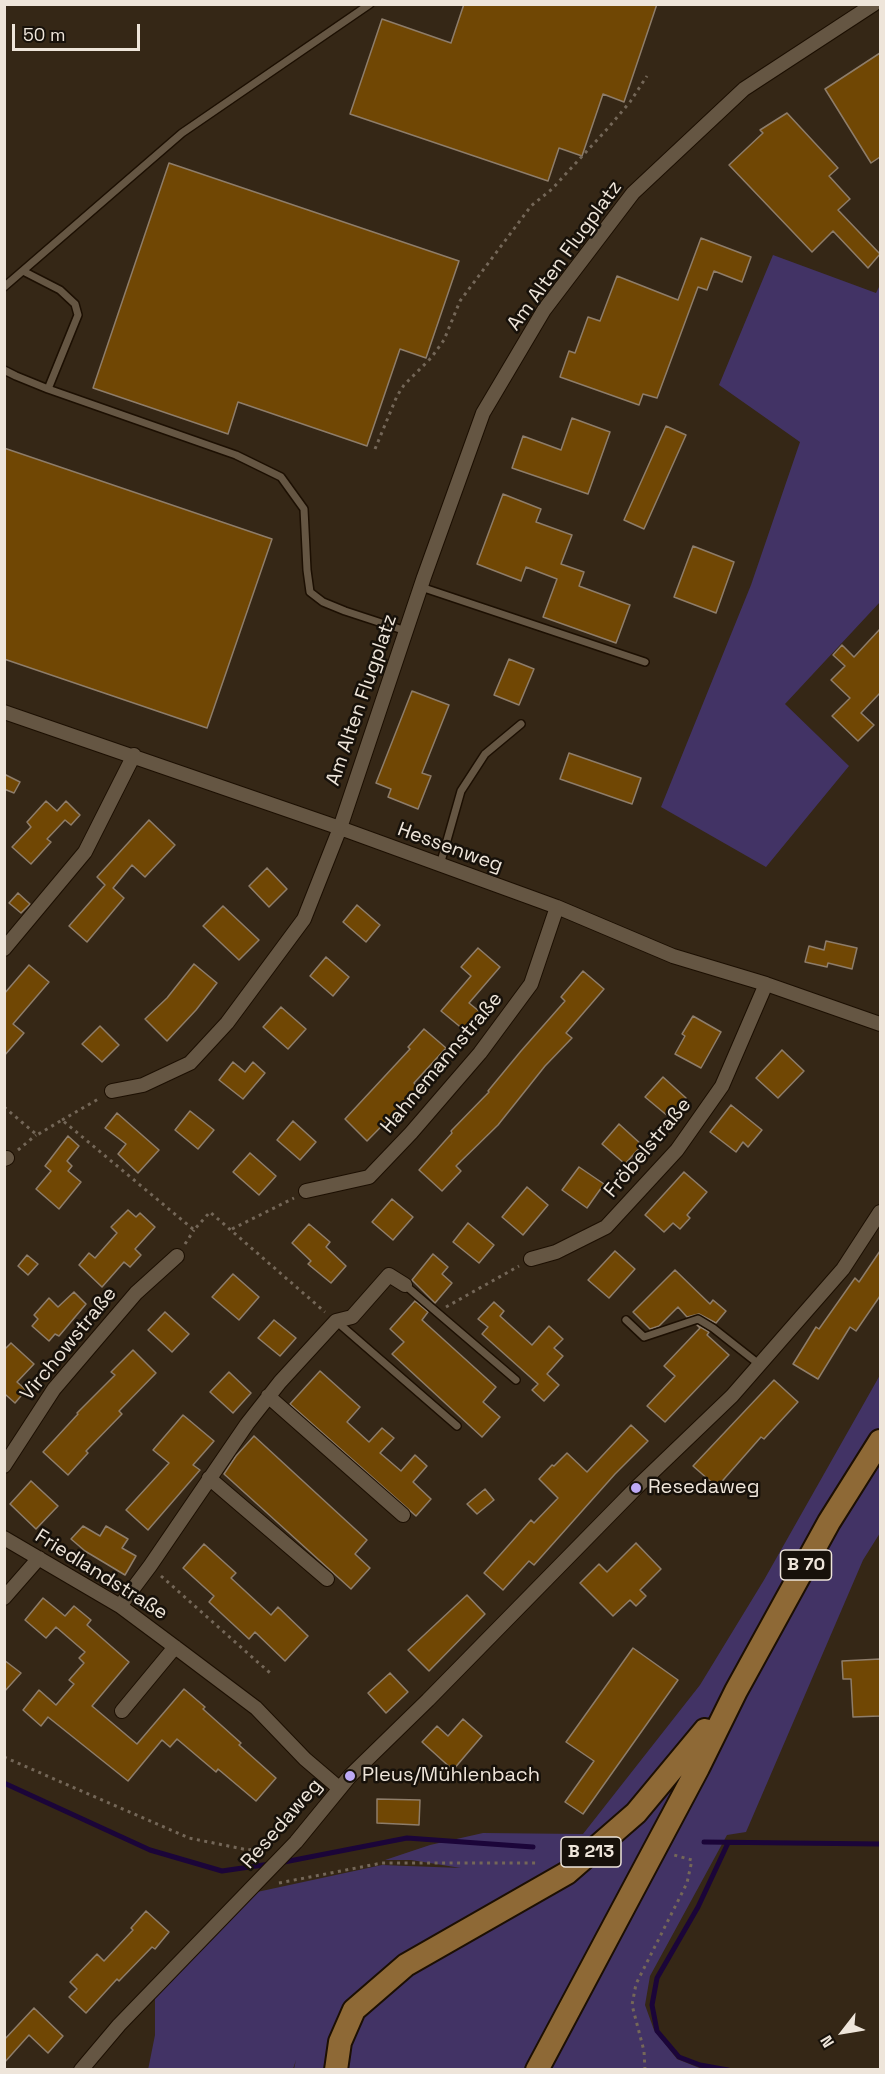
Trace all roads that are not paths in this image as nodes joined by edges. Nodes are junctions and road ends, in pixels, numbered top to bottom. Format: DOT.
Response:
graph roads {
  1 [pos="370,4"];
  2 [pos="874,4"];
  3 [pos="23,271"];
  4 [pos="4,287"];
  5 [pos="4,370"];
  6 [pos="48,389"];
  7 [pos="421,587"];
  8 [pos="406,631"];
  9 [pos="645,662"];
  10 [pos="4,712"];
  11 [pos="521,724"];
  12 [pos="134,755"];
  13 [pos="339,828"];
  14 [pos="440,865"];
  15 [pos="557,907"];
  16 [pos="4,949"];
  17 [pos="766,984"];
  18 [pos="880,1024"];
  19 [pos="112,1091"];
  20 [pos="306,1191"];
  21 [pos="880,1212"];
  22 [pos="177,1256"];
  23 [pos="531,1259"];
  24 [pos="405,1284"];
  25 [pos="626,1320"];
  26 [pos="336,1321"];
  27 [pos="760,1365"];
  28 [pos="516,1380"];
  29 [pos="268,1396"];
  30 [pos="456,1426"];
  31 [pos="880,1441"];
  32 [pos="4,1466"];
  33 [pos="209,1478"];
  34 [pos="403,1515"];
  35 [pos="4,1538"];
  36 [pos="39,1557"];
  37 [pos="327,1579"];
  38 [pos="4,1598"];
  39 [pos="120,1606"];
  40 [pos="175,1647"];
  41 [pos="736,1691"];
  42 [pos="122,1711"];
  43 [pos="339,1788"];
  44 [pos="81,2070"];
  45 [pos="336,2070"];
  46 [pos="537,2070"];
  1 -- 3 [label="lane"];
  2 -- 7 [label="street, Am Alten Flugplatz"];
  3 -- 4 [label="lane"];
  3 -- 6 [label="lane"];
  5 -- 6 [label="lane"];
  6 -- 8 [label="lane"];
  7 -- 8 [label="street, Am Alten Flugplatz"];
  7 -- 9 [label="lane"];
  8 -- 13 [label="street, Am Alten Flugplatz"];
  10 -- 12 [label="street, Hessenweg"];
  11 -- 14 [label="lane"];
  12 -- 13 [label="street, Hessenweg"];
  12 -- 16 [label="street"];
  13 -- 14 [label="street, Hessenweg"];
  13 -- 19 [label="street, Am Alten Flugplatz"];
  14 -- 15 [label="street, Hessenweg"];
  15 -- 17 [label="street, Hessenweg"];
  15 -- 20 [label="street, Hahnemannstraße"];
  17 -- 18 [label="street, Hessenweg"];
  17 -- 23 [label="street, Fröbelstraße"];
  21 -- 27 [label="street, Resedaweg"];
  22 -- 32 [label="street, Virchowstraße"];
  24 -- 26 [label="street"];
  24 -- 28 [label="lane"];
  25 -- 27 [label="lane"];
  26 -- 29 [label="street"];
  26 -- 30 [label="lane"];
  27 -- 43 [label="street, Resedaweg"];
  29 -- 33 [label="street"];
  29 -- 34 [label="street"];
  31 -- 41 [label="main road, B 70"];
  33 -- 37 [label="street"];
  33 -- 39 [label="street"];
  35 -- 36 [label="street, Friedlandstraße"];
  36 -- 38 [label="street"];
  36 -- 39 [label="street, Friedlandstraße"];
  39 -- 40 [label="street, Friedlandstraße"];
  40 -- 42 [label="street, Friedlandstraße"];
  40 -- 43 [label="street, Friedlandstraße"];
  41 -- 45 [label="main road, B 213"];
  41 -- 46 [label="main road, B 70"];
  43 -- 44 [label="street, Resedaweg"];
}
